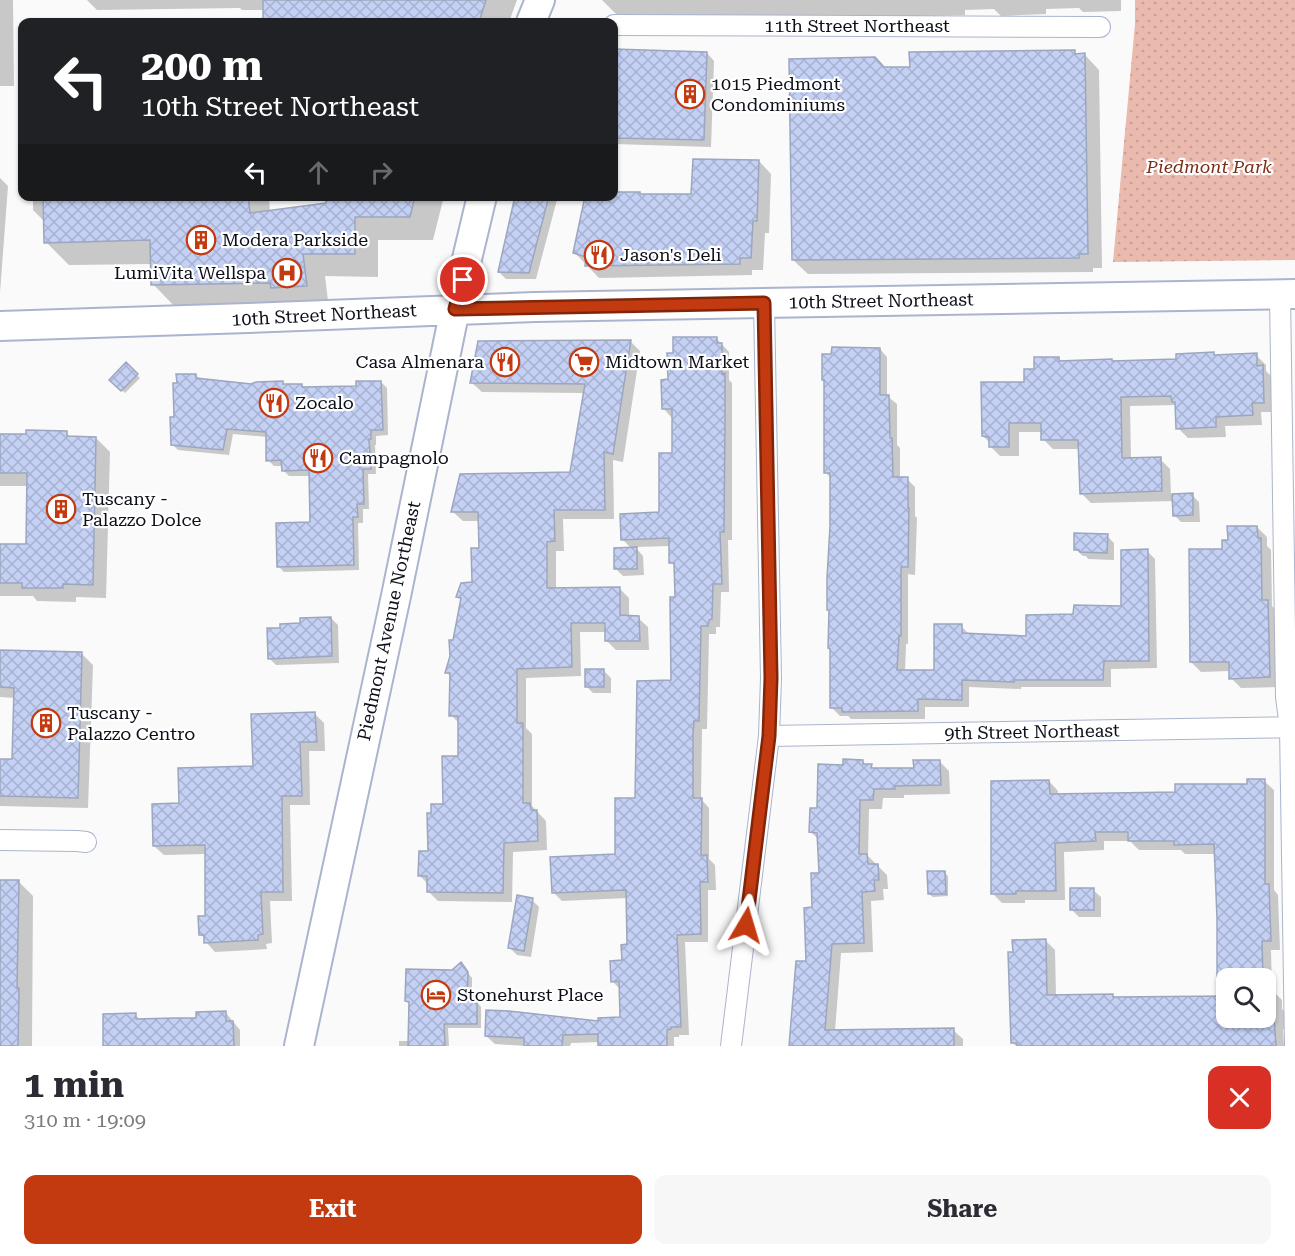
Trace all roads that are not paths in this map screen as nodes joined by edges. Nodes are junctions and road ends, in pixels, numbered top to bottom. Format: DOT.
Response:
graph roads {
  1 [pos="540,0"];
  2 [pos="533,18"];
  3 [pos="618,25"];
  4 [pos="1100,27"];
  5 [pos="481,201"];
  6 [pos="1288,295"];
  7 [pos="764,303"];
  8 [pos="455,309"];
  9 [pos="0,326"];
  10 [pos="1293,727"];
  11 [pos="769,736"];
  12 [pos="0,840"];
  13 [pos="86,842"];
  14 [pos="299,1046"];
  15 [pos="731,1046"];
  16 [pos="1295,1046"];
  1 -- 2 [label="main road"];
  3 -- 4 [label="street, 11th Street Northeast"];
  5 -- 8 [label="main road, Piedmont Avenue Northeast"];
  6 -- 7 [label="main road, 10th Street Northeast"];
  6 -- 10 [label="street"];
  7 -- 8 [label="main road, 10th Street Northeast"];
  7 -- 11 [label="street"];
  8 -- 9 [label="main road, 10th Street Northeast"];
  8 -- 14 [label="main road, Piedmont Avenue Northeast"];
  10 -- 11 [label="street, 9th Street Northeast"];
  10 -- 16 [label="street"];
  11 -- 15 [label="street"];
  12 -- 13 [label="street"];
}
